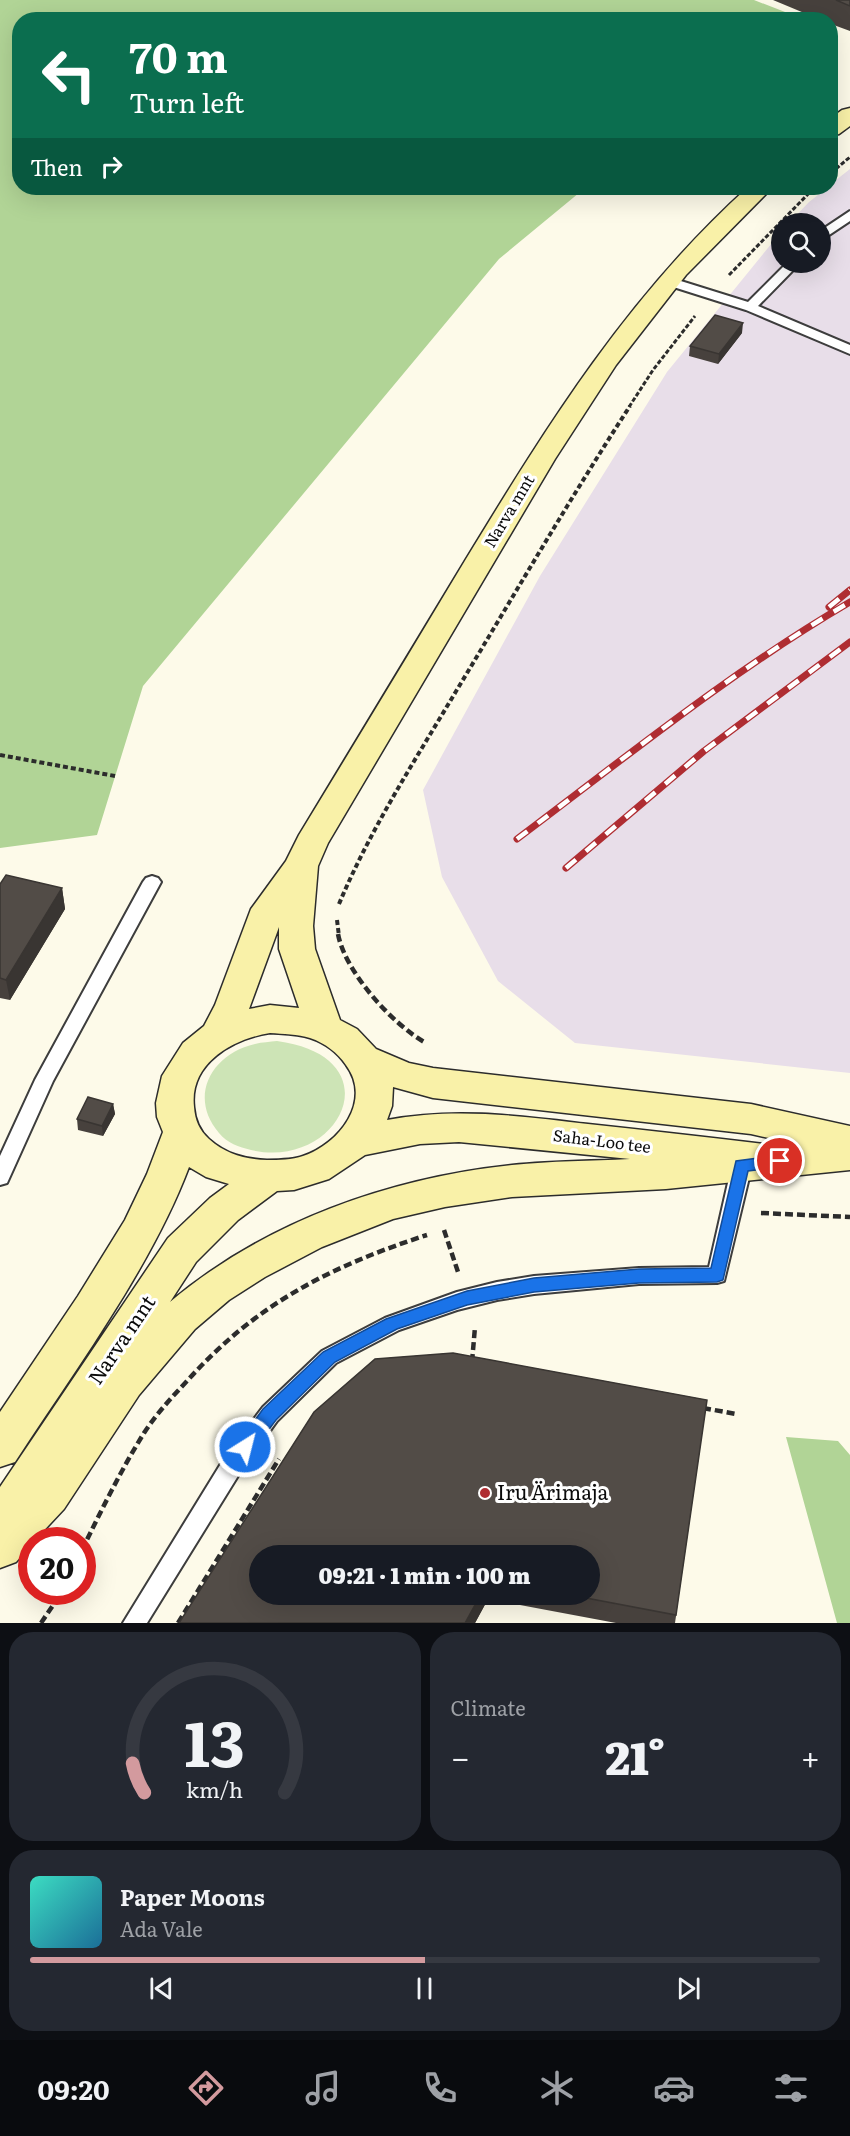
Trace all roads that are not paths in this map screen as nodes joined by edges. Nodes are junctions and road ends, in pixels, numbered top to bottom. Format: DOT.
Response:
graph roads {
  1 [pos="752,195"];
  2 [pos="850,214"];
  3 [pos="831,229"];
  4 [pos="784,273"];
  5 [pos="668,281"];
  6 [pos="750,307"];
  7 [pos="850,350"];
  8 [pos="301,866"];
  9 [pos="152,882"];
  10 [pos="324,1027"];
  11 [pos="217,1035"];
  12 [pos="365,1060"];
  13 [pos="181,1133"];
  14 [pos="850,1141"];
  15 [pos="354,1142"];
  16 [pos="850,1155"];
  17 [pos="780,1161"];
  18 [pos="742,1165"];
  19 [pos="0,1177"];
  20 [pos="268,1177"];
  21 [pos="0,1448"];
  22 [pos="0,1524"];
  23 [pos="0,1547"];
  24 [pos="134,1623"];
  1 -- 5 [label="main road, Narva mnt"];
  2 -- 3 [label="lane"];
  4 -- 6 [label="lane"];
  5 -- 6 [label="lane"];
  5 -- 8 [label="main road, Narva mnt"];
  6 -- 7 [label="lane"];
  8 -- 10 [label="main road, Narva mnt"];
  8 -- 11 [label="main road, Narva mnt"];
  9 -- 19 [label="lane"];
  10 -- 11 [label="main road, Narva mnt"];
  10 -- 12 [label="main road, Narva mnt"];
  11 -- 13 [label="main road, Narva mnt"];
  12 -- 14 [label="main road"];
  12 -- 15 [label="main road, Narva mnt"];
  13 -- 20 [label="main road, Narva mnt"];
  13 -- 21 [label="main road, Narva mnt"];
  15 -- 17 [label="main road, Saha-Loo tee"];
  15 -- 20 [label="main road, Narva mnt"];
  16 -- 17 [label="main road, Saha-Loo tee"];
  17 -- 18 [label="main road"];
  18 -- 23 [label="main road"];
  18 -- 24 [label="lane"];
  20 -- 22 [label="main road, Narva mnt"];
}
